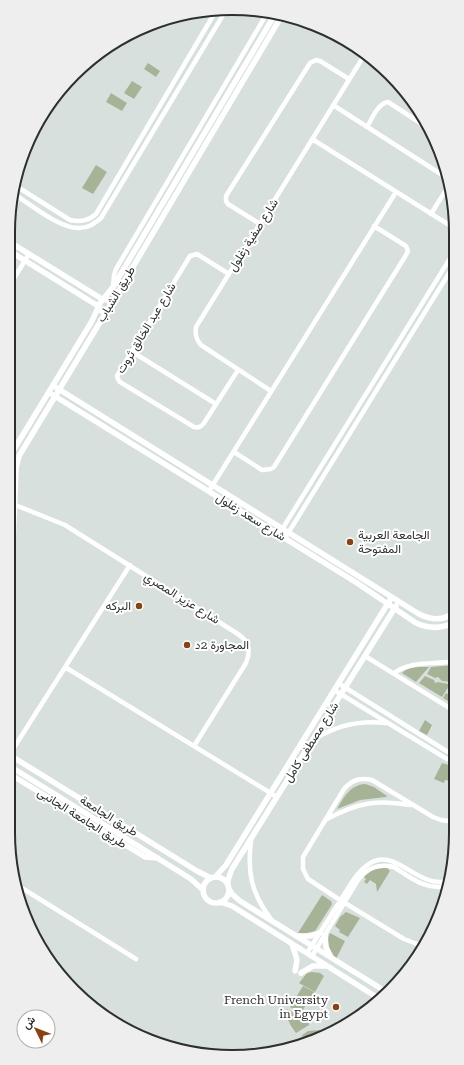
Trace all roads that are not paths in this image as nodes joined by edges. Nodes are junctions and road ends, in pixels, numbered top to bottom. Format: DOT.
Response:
graph roads {
  1 [pos="223,15"];
  2 [pos="213,16"];
  3 [pos="264,18"];
  4 [pos="272,19"];
  5 [pos="279,20"];
  6 [pos="362,59"];
  7 [pos="187,60"];
  8 [pos="193,64"];
  9 [pos="350,79"];
  10 [pos="169,91"];
  11 [pos="175,94"];
  12 [pos="333,105"];
  13 [pos="419,122"];
  14 [pos="367,127"];
  15 [pos="312,139"];
  16 [pos="129,158"];
  17 [pos="135,161"];
  18 [pos="441,174"];
  19 [pos="19,188"];
  20 [pos="445,191"];
  21 [pos="396,192"];
  22 [pos="18,197"];
  23 [pos="431,214"];
  24 [pos="260,224"];
  25 [pos="449,225"];
  26 [pos="374,226"];
  27 [pos="15,245"];
  28 [pos="29,254"];
  29 [pos="15,255"];
  30 [pos="449,260"];
  31 [pos="25,261"];
  32 [pos="449,273"];
  33 [pos="229,274"];
  34 [pos="15,277"];
  35 [pos="113,287"];
  36 [pos="102,299"];
  37 [pos="111,304"];
  38 [pos="98,306"];
  39 [pos="106,312"];
  40 [pos="131,351"];
  41 [pos="238,370"];
  42 [pos="53,386"];
  43 [pos="59,389"];
  44 [pos="271,391"];
  45 [pos="49,392"];
  46 [pos="55,396"];
  47 [pos="216,404"];
  48 [pos="338,439"];
  49 [pos="344,442"];
  50 [pos="15,448"];
  51 [pos="234,452"];
  52 [pos="213,485"];
  53 [pos="209,491"];
  54 [pos="15,504"];
  55 [pos="283,528"];
  56 [pos="289,532"];
  57 [pos="279,534"];
  58 [pos="285,538"];
  59 [pos="130,565"];
  60 [pos="392,596"];
  61 [pos="399,601"];
  62 [pos="388,603"];
  63 [pos="395,608"];
  64 [pos="383,611"];
  65 [pos="390,616"];
  66 [pos="449,616"];
  67 [pos="449,624"];
  68 [pos="365,656"];
  69 [pos="449,662"];
  70 [pos="65,667"];
  71 [pos="394,674"];
  72 [pos="338,683"];
  73 [pos="345,687"];
  74 [pos="334,690"];
  75 [pos="341,694"];
  76 [pos="449,708"];
  77 [pos="388,724"];
  78 [pos="312,741"];
  79 [pos="15,746"];
  80 [pos="194,746"];
  81 [pos="449,752"];
  82 [pos="15,759"];
  83 [pos="449,760"];
  84 [pos="15,769"];
  85 [pos="15,777"];
  86 [pos="57,784"];
  87 [pos="52,792"];
  88 [pos="270,793"];
  89 [pos="277,797"];
  90 [pos="413,806"];
  91 [pos="326,819"];
  92 [pos="449,821"];
  93 [pos="251,838"];
  94 [pos="158,858"];
  95 [pos="213,877"];
  96 [pos="444,881"];
  97 [pos="442,887"];
  98 [pos="228,888"];
  99 [pos="22,889"];
  100 [pos="203,890"];
  101 [pos="343,901"];
  102 [pos="220,902"];
  103 [pos="272,921"];
  104 [pos="322,934"];
  105 [pos="297,936"];
  106 [pos="292,944"];
  107 [pos="418,945"];
  108 [pos="314,947"];
  109 [pos="309,955"];
  110 [pos="331,958"];
  111 [pos="136,959"];
  112 [pos="327,966"];
  113 [pos="382,989"];
  114 [pos="375,996"];
  1 -- 8 [label="street"];
  2 -- 7 [label="street"];
  3 -- 35 [label="street"];
  4 -- 35 [label="street, طريق الشباب"];
  5 -- 37 [label="street, طريق الشباب"];
  6 -- 9 [label="street, شارع صفية زغلول"];
  7 -- 8 [label="street"];
  7 -- 10 [label="street"];
  8 -- 11 [label="street"];
  9 -- 12 [label="street, شارع صفية زغلول"];
  9 -- 24 [label="street"];
  10 -- 11 [label="street"];
  10 -- 16 [label="street"];
  11 -- 17 [label="street"];
  12 -- 14 [label="street"];
  12 -- 15 [label="street, شارع صفية زغلول"];
  13 -- 14 [label="street"];
  14 -- 18 [label="street"];
  15 -- 21 [label="street"];
  15 -- 24 [label="street, شارع صفية زغلول"];
  16 -- 17 [label="street"];
  16 -- 19 [label="street"];
  17 -- 22 [label="street"];
  20 -- 23 [label="street"];
  21 -- 23 [label="street"];
  21 -- 26 [label="street"];
  23 -- 25 [label="street"];
  24 -- 33 [label="street, شارع صفية زغلول"];
  26 -- 44 [label="street"];
  26 -- 51 [label="street"];
  27 -- 28 [label="street"];
  28 -- 31 [label="street"];
  28 -- 36 [label="street"];
  29 -- 31 [label="street"];
  30 -- 48 [label="street"];
  31 -- 34 [label="street"];
  31 -- 38 [label="street"];
  32 -- 49 [label="street"];
  33 -- 40 [label="street, شارع عبد الخالق ثروت"];
  33 -- 41 [label="street, شارع صفية زغلول"];
  35 -- 36 [label="street, طريق الشباب"];
  36 -- 37 [label="street"];
  36 -- 38 [label="street, طريق الشباب"];
  37 -- 39 [label="street, طريق الشباب"];
  38 -- 39 [label="street"];
  38 -- 42 [label="street, طريق الشباب"];
  39 -- 43 [label="street, طريق الشباب"];
  40 -- 47 [label="street"];
  40 -- 47 [label="street, شارع عبد الخالق ثروت"];
  41 -- 44 [label="street, شارع صفية زغلول"];
  41 -- 47 [label="street, شارع عبد الخالق ثروت"];
  42 -- 43 [label="street, شارع سعد زغلول"];
  42 -- 45 [label="street, طريق الشباب"];
  43 -- 46 [label="street, طريق الشباب"];
  43 -- 52 [label="street, شارع سعد زغلول"];
  44 -- 51 [label="street"];
  45 -- 46 [label="street, شارع سعد زغلول"];
  45 -- 50 [label="street, طريق الشباب"];
  46 -- 53 [label="street, شارع سعد زغلول"];
  46 -- 54 [label="street, طريق الشباب"];
  48 -- 49 [label="street"];
  48 -- 55 [label="street"];
  49 -- 56 [label="street"];
  51 -- 52 [label="street"];
  52 -- 53 [label="street"];
  52 -- 55 [label="street, شارع سعد زغلول"];
  53 -- 57 [label="street, شارع سعد زغلول"];
  54 -- 59 [label="street, شارع عزيز المصري"];
  55 -- 56 [label="street, شارع سعد زغلول"];
  55 -- 57 [label="street"];
  56 -- 58 [label="street"];
  56 -- 60 [label="street, شارع سعد زغلول"];
  57 -- 58 [label="street, شارع سعد زغلول"];
  58 -- 62 [label="street, شارع سعد زغلول"];
  59 -- 70 [label="street"];
  59 -- 80 [label="street, شارع عزيز المصري"];
  60 -- 61 [label="street, شارع سعد زغلول"];
  60 -- 62 [label="street, شارع مصطفى كامل"];
  61 -- 63 [label="street, شارع مصطفى كامل"];
  61 -- 66 [label="street, شارع سعد زغلول"];
  62 -- 63 [label="street, شارع سعد زغلول"];
  62 -- 64 [label="street, شارع مصطفى كامل"];
  63 -- 65 [label="street, شارع مصطفى كامل"];
  63 -- 67 [label="street, شارع سعد زغلول"];
  64 -- 65 [label="street"];
  64 -- 72 [label="street, شارع مصطفى كامل"];
  65 -- 68 [label="street, شارع مصطفى كامل"];
  68 -- 71 [label="street"];
  68 -- 73 [label="street, شارع مصطفى كامل"];
  69 -- 71 [label="street"];
  70 -- 79 [label="street"];
  70 -- 80 [label="street"];
  71 -- 76 [label="street"];
  72 -- 73 [label="street"];
  72 -- 74 [label="street, شارع مصطفى كامل"];
  73 -- 75 [label="street, شارع مصطفى كامل"];
  73 -- 81 [label="street"];
  74 -- 75 [label="street"];
  74 -- 88 [label="street, شارع مصطفى كامل"];
  75 -- 77 [label="street"];
  75 -- 78 [label="street, شارع مصطفى كامل"];
  77 -- 78 [label="street"];
  77 -- 83 [label="street"];
  78 -- 89 [label="street, شارع مصطفى كامل"];
  80 -- 88 [label="street"];
  82 -- 86 [label="street, طريق الجامعة"];
  84 -- 87 [label="street, طريق الجامعة"];
  85 -- 94 [label="street, طريق الجامعة الجانبى"];
  86 -- 87 [label="street"];
  86 -- 95 [label="street, طريق الجامعة"];
  87 -- 94 [label="street, طريق الجامعة"];
  88 -- 89 [label="street"];
  88 -- 95 [label="street, شارع مصطفى كامل"];
  89 -- 93 [label="street, شارع مصطفى كامل"];
  90 -- 91 [label="street"];
  90 -- 91 [label="street"];
  90 -- 92 [label="street"];
  91 -- 101 [label="street"];
  93 -- 98 [label="street, شارع مصطفى كامل"];
  93 -- 103 [label="street"];
  94 -- 100 [label="street, طريق الجامعة"];
  95 -- 98 [label="street"];
  95 -- 100 [label="street"];
  96 -- 101 [label="street"];
  97 -- 101 [label="street"];
  98 -- 102 [label="street"];
  98 -- 103 [label="street"];
  99 -- 111 [label="street"];
  100 -- 102 [label="street"];
  101 -- 104 [label="street"];
  101 -- 107 [label="street"];
  102 -- 106 [label="street"];
  103 -- 105 [label="street"];
  104 -- 105 [label="street"];
  104 -- 108 [label="street"];
  104 -- 110 [label="street"];
  105 -- 108 [label="street"];
  106 -- 109 [label="street"];
  106 -- 112 [label="street"];
  108 -- 109 [label="street"];
  108 -- 110 [label="street"];
  109 -- 112 [label="street"];
  110 -- 113 [label="street"];
  112 -- 114 [label="street"];
}
